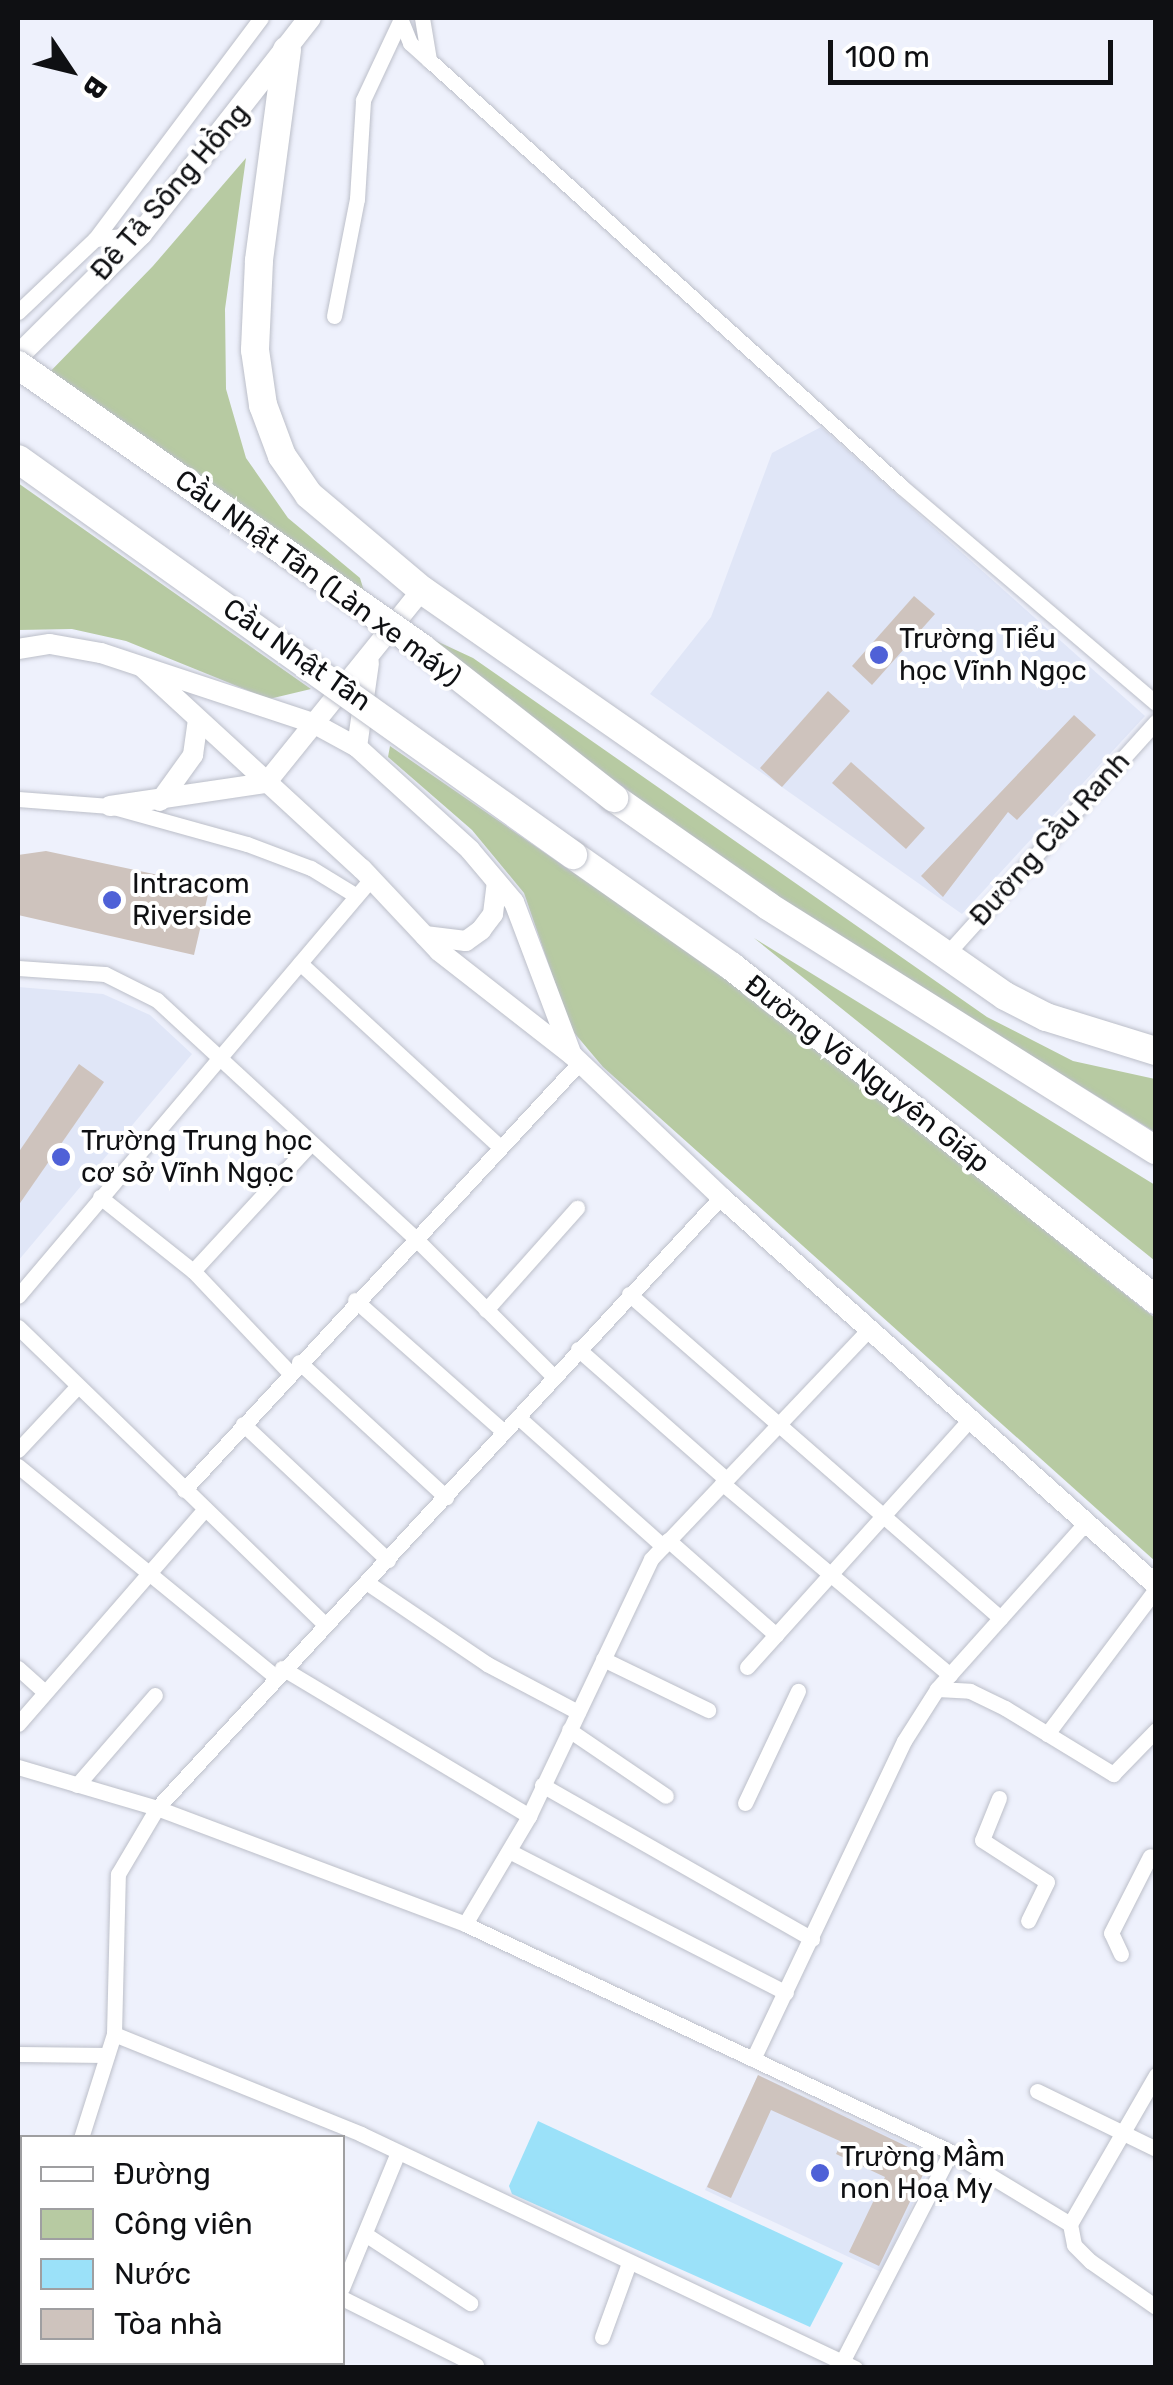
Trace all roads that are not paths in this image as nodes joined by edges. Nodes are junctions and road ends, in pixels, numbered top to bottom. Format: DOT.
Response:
graph roads {
  1 [pos="261,18"];
  2 [pos="310,18"];
  3 [pos="422,18"];
  4 [pos="400,19"];
  5 [pos="287,50"];
  6 [pos="429,60"];
  7 [pos="141,234"];
  8 [pos="95,239"];
  9 [pos="18,312"];
  10 [pos="334,316"];
  11 [pos="18,356"];
  12 [pos="18,364"];
  13 [pos="18,376"];
  14 [pos="18,459"];
  15 [pos="18,471"];
  16 [pos="422,590"];
  17 [pos="18,649"];
  18 [pos="368,664"];
  19 [pos="142,667"];
  20 [pos="1156,703"];
  21 [pos="198,720"];
  22 [pos="1156,722"];
  23 [pos="313,723"];
  24 [pos="357,747"];
  25 [pos="266,782"];
  26 [pos="18,798"];
  27 [pos="614,798"];
  28 [pos="160,801"];
  29 [pos="110,806"];
  30 [pos="574,855"];
  31 [pos="371,879"];
  32 [pos="498,883"];
  33 [pos="355,895"];
  34 [pos="425,936"];
  35 [pos="945,956"];
  36 [pos="300,962"];
  37 [pos="18,968"];
  38 [pos="1156,1051"];
  39 [pos="219,1054"];
  40 [pos="576,1059"];
  41 [pos="310,1144"];
  42 [pos="498,1145"];
  43 [pos="1156,1150"];
  44 [pos="100,1197"];
  45 [pos="721,1197"];
  46 [pos="577,1208"];
  47 [pos="413,1236"];
  48 [pos="193,1271"];
  49 [pos="629,1294"];
  50 [pos="18,1296"];
  51 [pos="355,1300"];
  52 [pos="1156,1300"];
  53 [pos="486,1310"];
  54 [pos="18,1327"];
  55 [pos="869,1329"];
  56 [pos="578,1350"];
  57 [pos="294,1367"];
  58 [pos="552,1376"];
  59 [pos="77,1387"];
  60 [pos="518,1417"];
  61 [pos="970,1419"];
  62 [pos="244,1424"];
  63 [pos="774,1427"];
  64 [pos="504,1432"];
  65 [pos="18,1450"];
  66 [pos="18,1466"];
  67 [pos="724,1481"];
  68 [pos="184,1490"];
  69 [pos="446,1497"];
  70 [pos="205,1509"];
  71 [pos="882,1518"];
  72 [pos="1087,1521"];
  73 [pos="666,1543"];
  74 [pos="388,1560"];
  75 [pos="831,1574"];
  76 [pos="146,1575"];
  77 [pos="366,1582"];
  78 [pos="1156,1587"];
  79 [pos="1001,1618"];
  80 [pos="325,1624"];
  81 [pos="776,1635"];
  82 [pos="603,1659"];
  83 [pos="747,1667"];
  84 [pos="18,1668"];
  85 [pos="279,1672"];
  86 [pos="950,1675"];
  87 [pos="938,1689"];
  88 [pos="798,1690"];
  89 [pos="45,1692"];
  90 [pos="155,1695"];
  91 [pos="708,1710"];
  92 [pos="578,1712"];
  93 [pos="18,1724"];
  94 [pos="569,1730"];
  95 [pos="1156,1730"];
  96 [pos="1047,1734"];
  97 [pos="18,1767"];
  98 [pos="77,1784"];
  99 [pos="542,1786"];
  100 [pos="666,1796"];
  101 [pos="999,1798"];
  102 [pos="746,1803"];
  103 [pos="157,1808"];
  104 [pos="530,1816"];
  105 [pos="508,1851"];
  106 [pos="1150,1856"];
  107 [pos="1028,1922"];
  108 [pos="465,1924"];
  109 [pos="812,1939"];
  110 [pos="1122,1954"];
  111 [pos="786,1993"];
  112 [pos="114,2034"];
  113 [pos="18,2054"];
  114 [pos="107,2056"];
  115 [pos="753,2059"];
  116 [pos="1156,2075"];
  117 [pos="1037,2091"];
  118 [pos="1121,2134"];
  119 [pos="83,2135"];
  120 [pos="1156,2149"];
  121 [pos="398,2152"];
  122 [pos="951,2152"];
  123 [pos="1070,2224"];
  124 [pos="365,2234"];
  125 [pos="628,2262"];
  126 [pos="345,2281"];
  127 [pos="345,2300"];
  128 [pos="470,2303"];
  129 [pos="1156,2307"];
  130 [pos="602,2337"];
  131 [pos="849,2364"];
  132 [pos="476,2366"];
  1 -- 8 [label="street"];
  2 -- 5 [label="main road, Đê Tả Sông Hồng"];
  3 -- 6 [label="street"];
  4 -- 6 [label="street"];
  4 -- 10 [label="street"];
  5 -- 7 [label="main road, Đê Tả Sông Hồng"];
  5 -- 16 [label="highway"];
  6 -- 20 [label="street"];
  7 -- 8 [label="street"];
  7 -- 11 [label="main road, Đê Tả Sông Hồng"];
  8 -- 9 [label="street"];
  12 -- 27 [label="highway, Cầu Nhật Tân (Làn xe máy), bridge"];
  13 -- 27 [label="highway, bridge"];
  14 -- 30 [label="highway, Cầu Nhật Tân, bridge"];
  15 -- 30 [label="highway, bridge"];
  16 -- 18 [label="street"];
  16 -- 35 [label="highway"];
  17 -- 19 [label="street"];
  18 -- 23 [label="street"];
  18 -- 24 [label="street"];
  19 -- 21 [label="street"];
  19 -- 23 [label="street"];
  21 -- 25 [label="street"];
  21 -- 28 [label="street"];
  22 -- 35 [label="street, Đường Cầu Ranh"];
  23 -- 24 [label="street"];
  23 -- 25 [label="street"];
  24 -- 32 [label="street"];
  25 -- 28 [label="street"];
  25 -- 31 [label="street"];
  26 -- 29 [label="street"];
  27 -- 43 [label="highway"];
  28 -- 29 [label="street"];
  29 -- 33 [label="street"];
  30 -- 52 [label="highway, Đường Võ Nguyên Giáp"];
  31 -- 33 [label="street"];
  31 -- 34 [label="street"];
  32 -- 34 [label="street"];
  32 -- 40 [label="street"];
  33 -- 36 [label="street"];
  34 -- 40 [label="street"];
  35 -- 38 [label="highway"];
  36 -- 39 [label="street"];
  36 -- 42 [label="street"];
  37 -- 39 [label="street"];
  39 -- 41 [label="street"];
  39 -- 44 [label="street"];
  40 -- 42 [label="street"];
  40 -- 45 [label="street"];
  41 -- 47 [label="street"];
  41 -- 48 [label="street"];
  42 -- 47 [label="street"];
  44 -- 48 [label="street"];
  44 -- 50 [label="street"];
  45 -- 49 [label="street"];
  45 -- 55 [label="street"];
  46 -- 53 [label="street"];
  47 -- 51 [label="street"];
  47 -- 53 [label="street"];
  48 -- 57 [label="street"];
  49 -- 56 [label="street"];
  49 -- 63 [label="street"];
  51 -- 57 [label="street"];
  51 -- 64 [label="street"];
  53 -- 58 [label="street"];
  54 -- 59 [label="street"];
  55 -- 61 [label="street"];
  55 -- 63 [label="street"];
  56 -- 58 [label="street"];
  56 -- 67 [label="street"];
  57 -- 62 [label="street"];
  57 -- 69 [label="street"];
  58 -- 60 [label="street"];
  59 -- 65 [label="street"];
  59 -- 68 [label="street"];
  60 -- 64 [label="street"];
  60 -- 73 [label="street"];
  61 -- 71 [label="street"];
  61 -- 72 [label="street"];
  62 -- 68 [label="street"];
  62 -- 74 [label="street"];
  63 -- 67 [label="street"];
  63 -- 71 [label="street"];
  64 -- 69 [label="street"];
  66 -- 76 [label="street"];
  67 -- 73 [label="street"];
  67 -- 75 [label="street"];
  68 -- 70 [label="street"];
  69 -- 74 [label="street"];
  70 -- 76 [label="street"];
  70 -- 80 [label="street"];
  71 -- 75 [label="street"];
  71 -- 79 [label="street"];
  72 -- 78 [label="street"];
  72 -- 79 [label="street"];
  73 -- 81 [label="street"];
  73 -- 82 [label="street"];
  74 -- 77 [label="street"];
  75 -- 81 [label="street"];
  75 -- 86 [label="street"];
  76 -- 85 [label="street"];
  76 -- 89 [label="street"];
  77 -- 80 [label="street"];
  77 -- 92 [label="street"];
  78 -- 96 [label="street"];
  79 -- 86 [label="street"];
  80 -- 85 [label="street"];
  81 -- 83 [label="street"];
  82 -- 91 [label="street"];
  82 -- 92 [label="street"];
  84 -- 89 [label="street"];
  85 -- 103 [label="street"];
  85 -- 104 [label="street"];
  86 -- 87 [label="street"];
  87 -- 96 [label="street"];
  87 -- 109 [label="street"];
  88 -- 102 [label="street"];
  89 -- 93 [label="street"];
  90 -- 98 [label="street"];
  92 -- 94 [label="street"];
  94 -- 99 [label="street"];
  94 -- 100 [label="street"];
  95 -- 96 [label="street"];
  97 -- 98 [label="street"];
  98 -- 103 [label="street"];
  99 -- 104 [label="street"];
  99 -- 109 [label="street"];
  101 -- 107 [label="street"];
  103 -- 108 [label="street"];
  103 -- 112 [label="street"];
  104 -- 105 [label="street"];
  105 -- 108 [label="street"];
  105 -- 111 [label="street"];
  106 -- 110 [label="street"];
  108 -- 115 [label="street"];
  109 -- 111 [label="street"];
  111 -- 115 [label="street"];
  112 -- 114 [label="street"];
  112 -- 121 [label="street"];
  113 -- 114 [label="street"];
  114 -- 119 [label="street"];
  115 -- 122 [label="street"];
  116 -- 118 [label="street"];
  117 -- 118 [label="street"];
  118 -- 120 [label="street"];
  118 -- 123 [label="street"];
  121 -- 124 [label="street"];
  121 -- 125 [label="street"];
  122 -- 123 [label="street"];
  122 -- 131 [label="street"];
  123 -- 129 [label="street"];
  124 -- 126 [label="street"];
  124 -- 128 [label="street"];
  125 -- 130 [label="street"];
  125 -- 131 [label="street"];
  127 -- 132 [label="street"];
}
